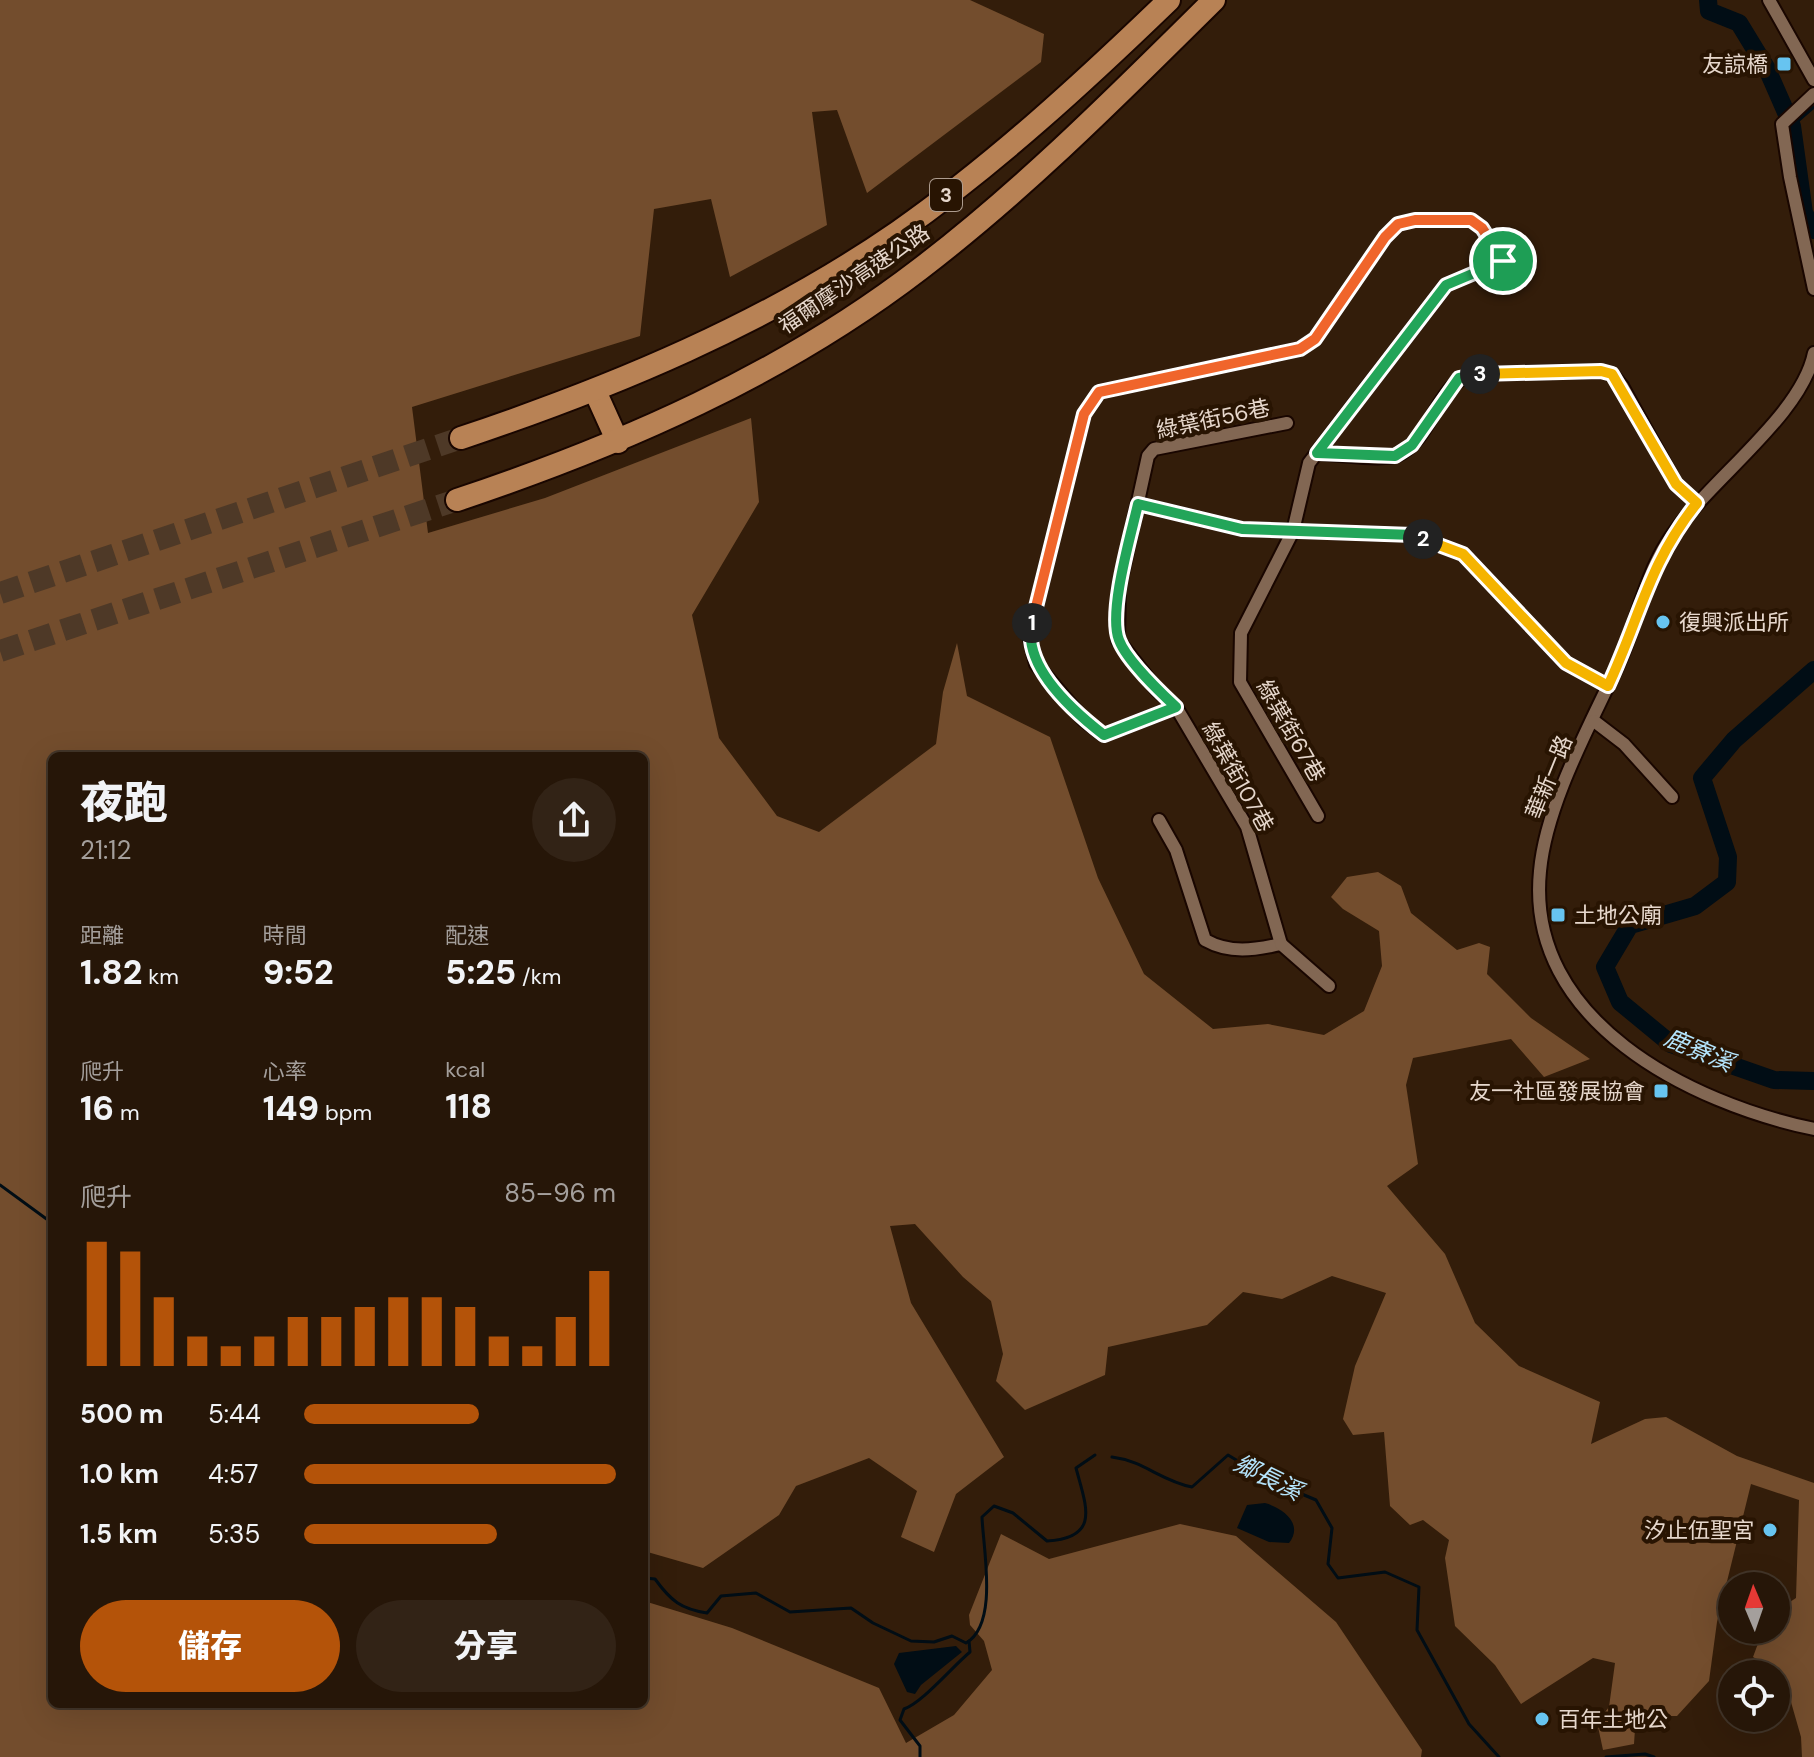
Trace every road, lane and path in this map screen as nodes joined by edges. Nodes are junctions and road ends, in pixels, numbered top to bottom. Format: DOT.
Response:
graph roads {
  1 [pos="1169,0"];
  2 [pos="1214,0"];
  3 [pos="1773,2"];
  4 [pos="1814,80"];
  5 [pos="1814,94"];
  6 [pos="1814,289"];
  7 [pos="1814,353"];
  8 [pos="595,391"];
  9 [pos="1287,423"];
  10 [pos="461,438"];
  11 [pos="618,442"];
  12 [pos="1317,453"];
  13 [pos="1148,456"];
  14 [pos="457,500"];
  15 [pos="1697,503"];
  16 [pos="1138,504"];
  17 [pos="1293,531"];
  18 [pos="1608,686"];
  19 [pos="1176,707"];
  20 [pos="1594,721"];
  21 [pos="1672,797"];
  22 [pos="1318,816"];
  23 [pos="1159,820"];
  24 [pos="1281,944"];
  25 [pos="1329,986"];
  26 [pos="1814,1129"];
  1 -- 8 [label="highway, 福爾摩沙高速公路 / 3"];
  2 -- 11 [label="highway, 福爾摩沙高速公路 / 3"];
  3 -- 4 [label="street"];
  5 -- 6 [label="street"];
  7 -- 15 [label="street, 華新一路"];
  8 -- 10 [label="highway, 福爾摩沙高速公路 / 3"];
  8 -- 11 [label="highway"];
  9 -- 13 [label="street, 綠葉街56巷"];
  11 -- 14 [label="highway, 福爾摩沙高速公路 / 3"];
  12 -- 15 [label="street"];
  12 -- 17 [label="street, 綠葉街67巷"];
  12 -- 19 [label="street, 綠葉街67巷"];
  13 -- 16 [label="street, 綠葉街107巷"];
  15 -- 18 [label="street, 華新一路"];
  16 -- 17 [label="street"];
  16 -- 19 [label="street, 綠葉街107巷"];
  17 -- 18 [label="street"];
  17 -- 22 [label="street, 綠葉街67巷"];
  18 -- 20 [label="street, 華新一路"];
  19 -- 24 [label="street, 綠葉街107巷"];
  20 -- 21 [label="street"];
  20 -- 26 [label="street, 華新一路"];
  23 -- 24 [label="street"];
  24 -- 25 [label="street"];
}
